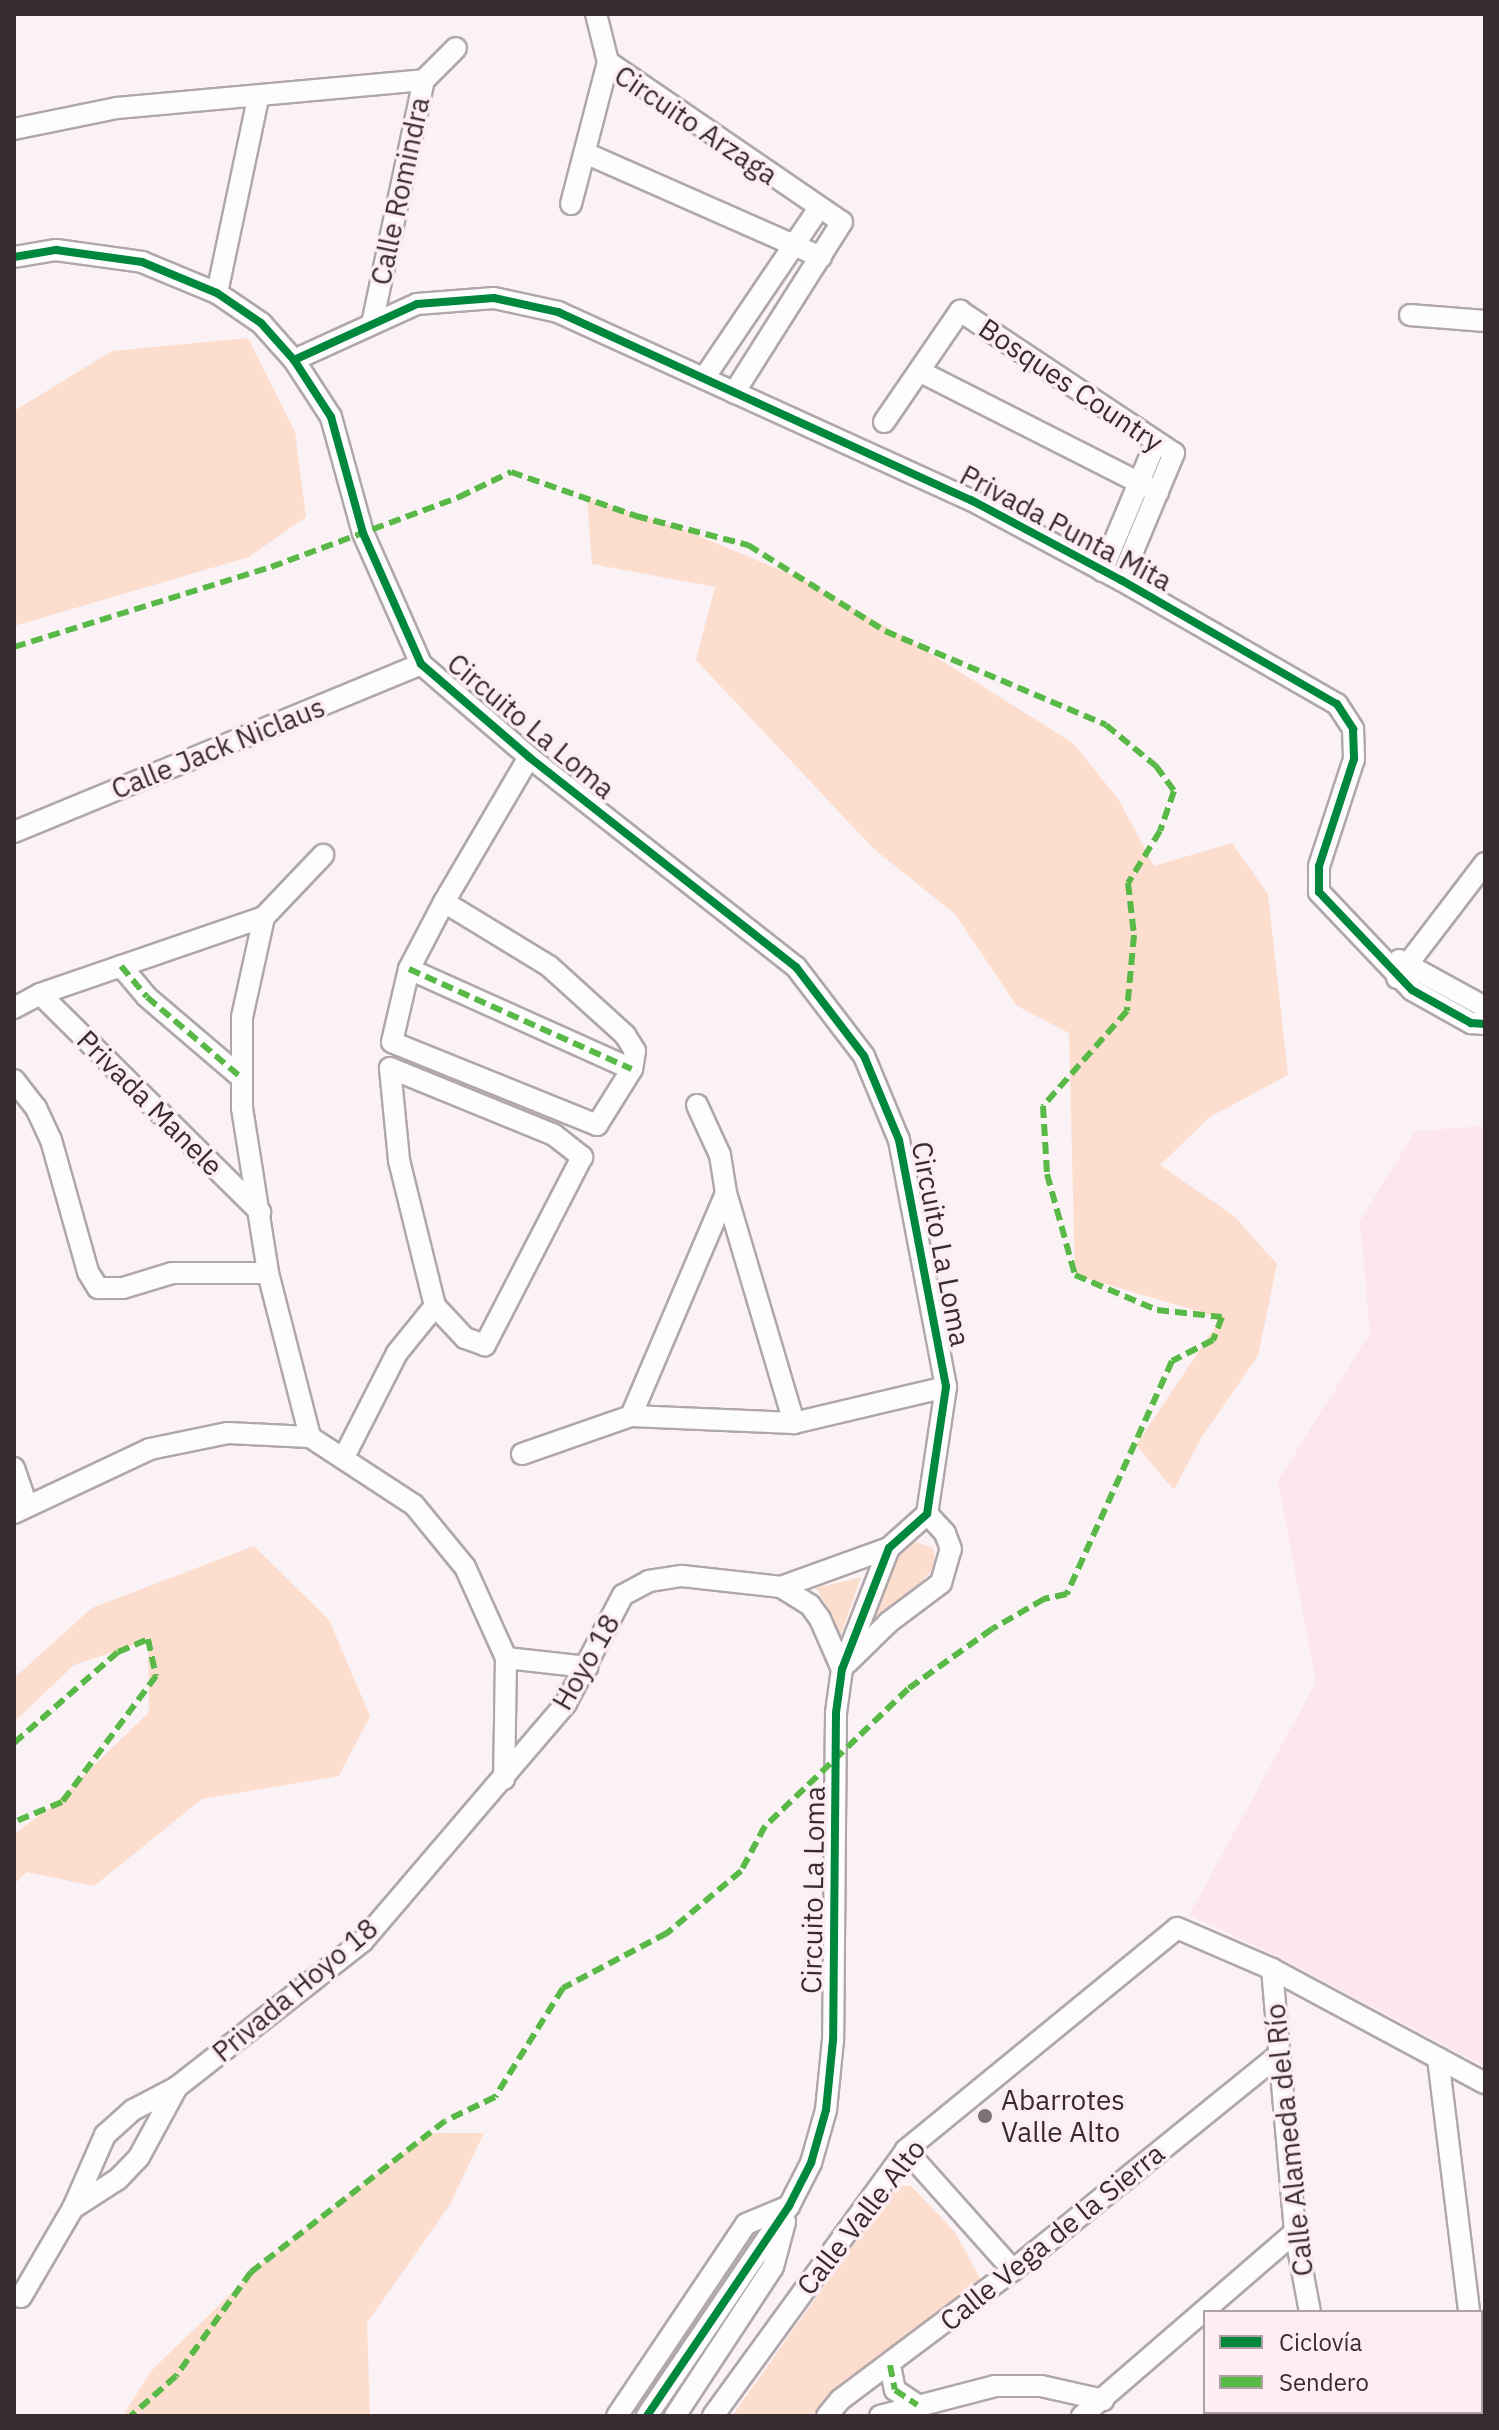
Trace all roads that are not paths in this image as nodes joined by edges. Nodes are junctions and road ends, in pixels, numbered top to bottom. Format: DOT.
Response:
graph roads {
  1 [pos="596,14"];
  2 [pos="456,48"];
  3 [pos="608,62"];
  4 [pos="424,80"];
  5 [pos="258,99"];
  6 [pos="14,129"];
  7 [pos="585,153"];
  8 [pos="571,204"];
  9 [pos="819,208"];
  10 [pos="796,246"];
  11 [pos="14,257"];
  12 [pos="821,257"];
  13 [pos="217,293"];
  14 [pos="1410,315"];
  15 [pos="1485,321"];
  16 [pos="372,324"];
  17 [pos="294,360"];
  18 [pos="921,372"];
  19 [pos="704,378"];
  20 [pos="734,393"];
  21 [pos="884,422"];
  22 [pos="1156,442"];
  23 [pos="1174,453"];
  24 [pos="1137,480"];
  25 [pos="1158,492"];
  26 [pos="1111,576"];
  27 [pos="421,664"];
  28 [pos="529,757"];
  29 [pos="14,832"];
  30 [pos="323,855"];
  31 [pos="1485,863"];
  32 [pos="444,902"];
  33 [pos="264,917"];
  34 [pos="121,966"];
  35 [pos="409,969"];
  36 [pos="1403,970"];
  37 [pos="40,994"];
  38 [pos="1485,1007"];
  39 [pos="14,1008"];
  40 [pos="1485,1024"];
  41 [pos="632,1069"];
  42 [pos="242,1078"];
  43 [pos="14,1080"];
  44 [pos="697,1105"];
  45 [pos="726,1193"];
  46 [pos="260,1212"];
  47 [pos="268,1273"];
  48 [pos="435,1306"];
  49 [pos="946,1387"];
  50 [pos="631,1416"];
  51 [pos="794,1423"];
  52 [pos="310,1437"];
  53 [pos="522,1454"];
  54 [pos="344,1457"];
  55 [pos="14,1468"];
  56 [pos="20,1510"];
  57 [pos="927,1514"];
  58 [pos="889,1548"];
  59 [pos="781,1587"];
  60 [pos="506,1658"];
  61 [pos="588,1667"];
  62 [pos="842,1669"];
  63 [pos="504,1779"];
  64 [pos="1272,1969"];
  65 [pos="1277,2056"];
  66 [pos="1438,2058"];
  67 [pos="1485,2083"];
  68 [pos="177,2087"];
  69 [pos="906,2150"];
  70 [pos="789,2206"];
  71 [pos="73,2208"];
  72 [pos="1295,2232"];
  73 [pos="1013,2270"];
  74 [pos="21,2297"];
  75 [pos="1206,2310"];
  76 [pos="1310,2310"];
  77 [pos="1469,2310"];
  78 [pos="1203,2312"];
  79 [pos="890,2365"];
  80 [pos="1103,2400"];
  81 [pos="917,2405"];
  82 [pos="617,2416"];
  83 [pos="647,2416"];
  84 [pos="675,2416"];
  85 [pos="713,2416"];
  86 [pos="827,2416"];
  87 [pos="880,2416"];
  88 [pos="1082,2416"];
  1 -- 3 [label="street"];
  2 -- 4 [label="street"];
  3 -- 7 [label="street, Circuito Arzaga"];
  3 -- 9 [label="street, Circuito Arzaga"];
  4 -- 5 [label="street, Calle Romindra"];
  4 -- 16 [label="street, Calle Romindra"];
  5 -- 6 [label="street, Calle Romindra"];
  5 -- 13 [label="street"];
  7 -- 8 [label="street, Circuito Arzaga"];
  7 -- 10 [label="street, Circuito Arzaga"];
  9 -- 10 [label="street"];
  9 -- 12 [label="street, Circuito Arzaga"];
  10 -- 12 [label="street, Circuito Arzaga"];
  10 -- 19 [label="street"];
  11 -- 13 [label="street, Circuito La Loma"];
  12 -- 20 [label="street, Circuito Arzaga"];
  13 -- 17 [label="street, Circuito La Loma"];
  14 -- 15 [label="street"];
  16 -- 17 [label="street, Privada Punta Mita"];
  16 -- 19 [label="street, Privada Punta Mita"];
  17 -- 27 [label="street, Circuito La Loma"];
  18 -- 21 [label="street, Bosques Country"];
  18 -- 22 [label="street, Bosques Country"];
  18 -- 24 [label="street"];
  19 -- 20 [label="street, Privada Punta Mita"];
  20 -- 26 [label="street, Privada Punta Mita"];
  22 -- 23 [label="street, Bosques Country"];
  22 -- 24 [label="street, Privada Punta Mita"];
  23 -- 25 [label="street, Privada Punta Mita"];
  24 -- 25 [label="street"];
  24 -- 26 [label="street, Privada Punta Mita"];
  25 -- 26 [label="street, Privada Punta Mita"];
  26 -- 36 [label="street, Privada Punta Mita"];
  27 -- 28 [label="street, Circuito La Loma"];
  27 -- 29 [label="street, Calle Jack Niclaus"];
  28 -- 32 [label="street"];
  28 -- 49 [label="street, Circuito La Loma"];
  30 -- 33 [label="street"];
  31 -- 36 [label="street"];
  32 -- 35 [label="street"];
  32 -- 41 [label="street"];
  33 -- 34 [label="street"];
  33 -- 42 [label="street, Privada Manele"];
  34 -- 37 [label="street"];
  34 -- 42 [label="street"];
  35 -- 41 [label="street"];
  35 -- 41 [label="street"];
  36 -- 38 [label="street"];
  36 -- 40 [label="street"];
  37 -- 39 [label="street"];
  37 -- 46 [label="street, Privada Manele"];
  42 -- 46 [label="street, Privada Manele"];
  43 -- 47 [label="street"];
  44 -- 45 [label="street"];
  45 -- 50 [label="street"];
  45 -- 51 [label="street"];
  46 -- 47 [label="street, Privada Manele"];
  47 -- 52 [label="street, Privada Manele"];
  48 -- 48 [label="street"];
  48 -- 54 [label="street"];
  49 -- 51 [label="street"];
  49 -- 57 [label="street, Circuito La Loma"];
  50 -- 51 [label="street"];
  50 -- 53 [label="street"];
  52 -- 54 [label="street"];
  52 -- 56 [label="street"];
  54 -- 60 [label="street"];
  55 -- 56 [label="street"];
  57 -- 58 [label="street, Circuito La Loma"];
  57 -- 62 [label="street"];
  58 -- 59 [label="street, Hoyo 18"];
  58 -- 62 [label="street, Circuito La Loma"];
  59 -- 61 [label="street, Hoyo 18"];
  59 -- 62 [label="street, Hoyo 18"];
  60 -- 61 [label="street"];
  60 -- 63 [label="street"];
  61 -- 63 [label="street, Hoyo 18"];
  62 -- 70 [label="street, Circuito La Loma"];
  63 -- 68 [label="street, Privada Hoyo 18"];
  64 -- 65 [label="street, Calle Alameda del Río"];
  64 -- 66 [label="street, Calle Valle Alto"];
  64 -- 69 [label="street, Calle Valle Alto"];
  65 -- 72 [label="street, Calle Alameda del Río"];
  65 -- 73 [label="street, Calle Vega de la Sierra"];
  66 -- 67 [label="street, Calle Valle Alto"];
  66 -- 77 [label="street"];
  68 -- 71 [label="street, Privada Hoyo 18"];
  68 -- 71 [label="street, Privada Hoyo 18"];
  69 -- 73 [label="street"];
  69 -- 85 [label="street, Calle Valle Alto"];
  70 -- 82 [label="street"];
  70 -- 83 [label="street, Circuito La Loma"];
  70 -- 84 [label="street"];
  71 -- 74 [label="street, Privada Hoyo 18"];
  72 -- 75 [label="street"];
  72 -- 76 [label="street, Calle Alameda del Río"];
  73 -- 79 [label="street, Calle Vega de la Sierra"];
  78 -- 80 [label="street"];
  79 -- 81 [label="street"];
  79 -- 86 [label="street, Calle Vega de la Sierra"];
  80 -- 81 [label="street"];
  80 -- 88 [label="street"];
  81 -- 87 [label="street"];
}
